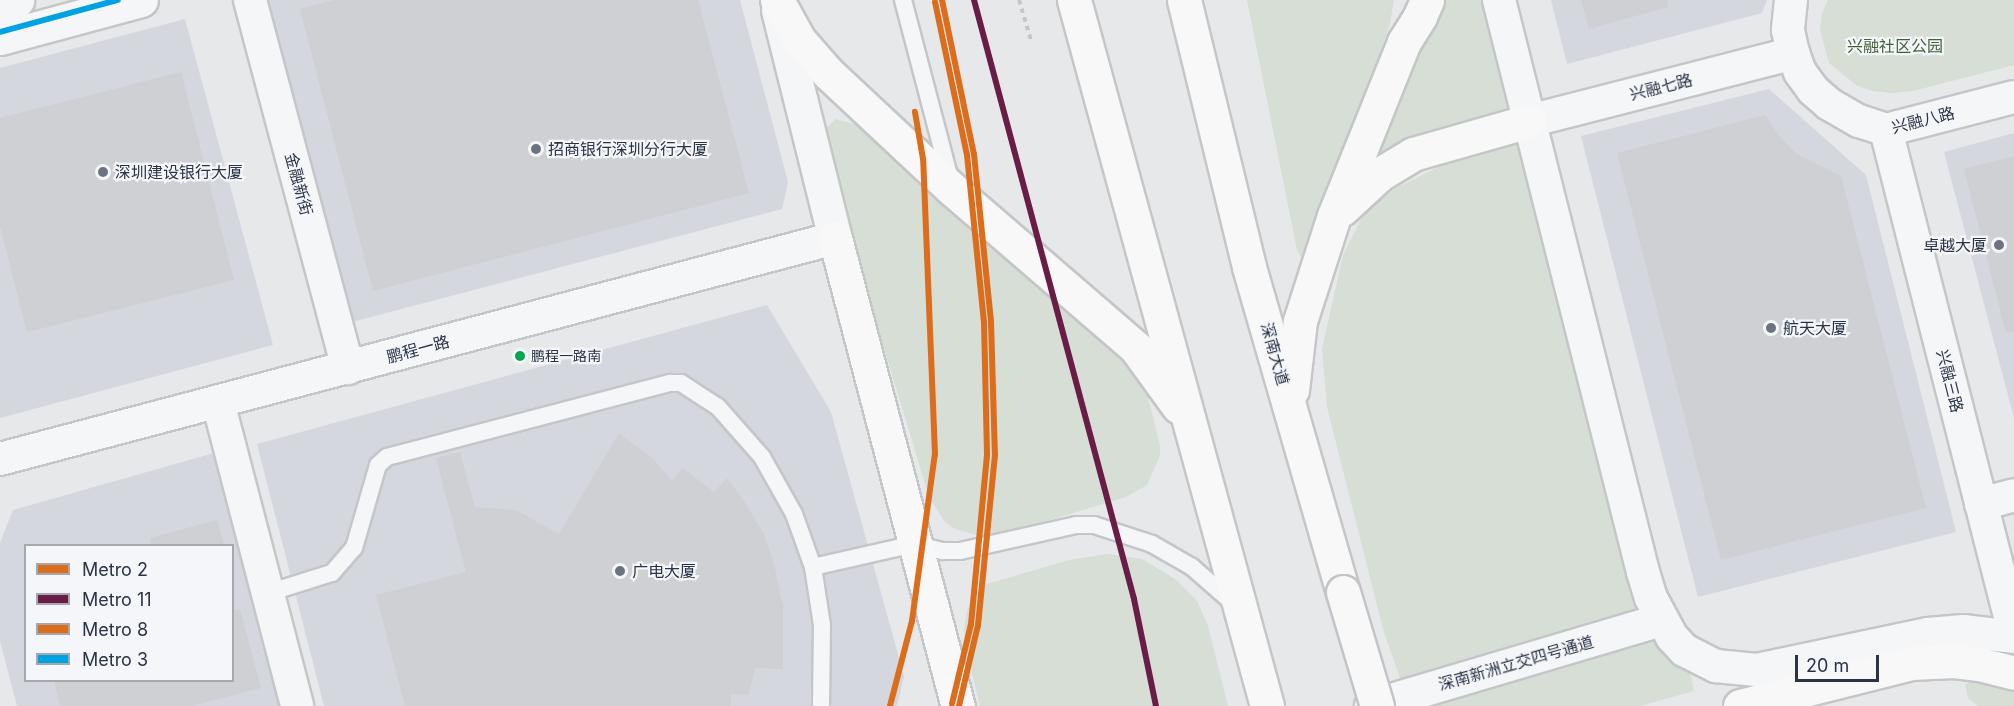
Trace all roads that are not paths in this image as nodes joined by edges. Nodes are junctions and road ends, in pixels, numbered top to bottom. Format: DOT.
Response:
graph roads {
  1 [pos="141,0"];
  2 [pos="250,0"];
  3 [pos="776,0"];
  4 [pos="903,0"];
  5 [pos="1061,0"];
  6 [pos="1410,0"];
  7 [pos="1427,0"];
  8 [pos="1499,0"];
  9 [pos="1791,0"];
  10 [pos="1185,2"];
  11 [pos="1078,14"];
  12 [pos="0,38"];
  13 [pos="1404,42"];
  14 [pos="1793,53"];
  15 [pos="2014,97"];
  16 [pos="1529,121"];
  17 [pos="1886,130"];
  18 [pos="952,189"];
  19 [pos="1334,216"];
  20 [pos="835,238"];
  21 [pos="348,368"];
  22 [pos="218,402"];
  23 [pos="1291,407"];
  24 [pos="1191,423"];
  25 [pos="0,459"];
  26 [pos="2014,495"];
  27 [pos="1981,504"];
  28 [pos="914,544"];
  29 [pos="813,567"];
  30 [pos="268,593"];
  31 [pos="1242,610"];
  32 [pos="1661,620"];
  33 [pos="2014,635"];
  34 [pos="2014,673"];
  35 [pos="1372,696"];
  36 [pos="297,706"];
  37 [pos="821,706"];
  38 [pos="958,706"];
  39 [pos="1267,706"];
  40 [pos="1392,706"];
  41 [pos="1740,706"];
  1 -- 12 [label="street"];
  2 -- 21 [label="street, 金融新街"];
  3 -- 18 [label="main road"];
  3 -- 20 [label="street"];
  4 -- 18 [label="lane"];
  5 -- 11 [label="lane"];
  6 -- 13 [label="lane"];
  7 -- 13 [label="main road"];
  8 -- 16 [label="street"];
  9 -- 14 [label="street, 兴融八路"];
  10 -- 23 [label="main road, 深南大道"];
  11 -- 24 [label="main road"];
  13 -- 19 [label="main road"];
  14 -- 16 [label="street, 兴融七路"];
  14 -- 17 [label="street, 兴融八路"];
  15 -- 17 [label="street, 兴融八路"];
  16 -- 19 [label="main road"];
  16 -- 32 [label="street"];
  17 -- 27 [label="street, 兴融三路"];
  18 -- 24 [label="main road"];
  19 -- 23 [label="main road"];
  20 -- 21 [label="street, 鹏程一路"];
  20 -- 28 [label="main road"];
  21 -- 22 [label="street, 鹏程一路"];
  22 -- 25 [label="street, 鹏程一路"];
  22 -- 30 [label="street"];
  23 -- 35 [label="main road, 深南大道, bridge"];
  24 -- 31 [label="main road"];
  26 -- 27 [label="street"];
  27 -- 33 [label="street, 兴融三路"];
  28 -- 29 [label="lane"];
  28 -- 31 [label="lane"];
  28 -- 38 [label="main road"];
  29 -- 30 [label="lane"];
  29 -- 37 [label="lane"];
  30 -- 36 [label="street"];
  31 -- 39 [label="main road"];
  32 -- 33 [label="street"];
  32 -- 35 [label="street, 深南新洲立交四号通道"];
  34 -- 41 [label="main road"];
  35 -- 40 [label="main road"];
}
